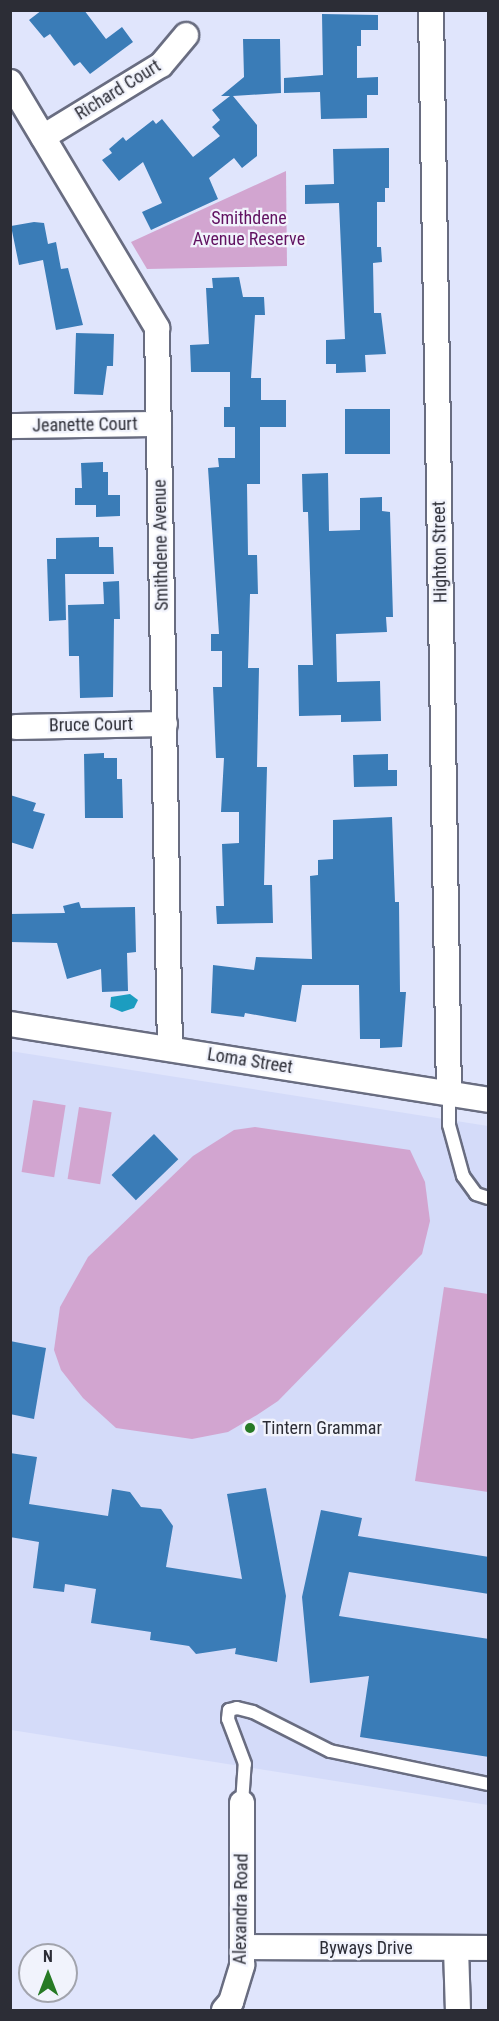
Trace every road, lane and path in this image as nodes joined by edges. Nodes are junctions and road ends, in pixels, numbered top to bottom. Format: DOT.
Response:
graph roads {
  1 [pos="431,10"];
  2 [pos="186,35"];
  3 [pos="10,82"];
  4 [pos="43,137"];
  5 [pos="159,423"];
  6 [pos="11,426"];
  7 [pos="165,724"];
  8 [pos="16,727"];
  9 [pos="10,1024"];
  10 [pos="170,1049"];
  11 [pos="449,1093"];
  12 [pos="489,1100"];
  13 [pos="489,1198"];
  14 [pos="489,1784"];
  15 [pos="242,1803"];
  16 [pos="243,1947"];
  17 [pos="456,1948"];
  18 [pos="489,1948"];
  19 [pos="224,2010"];
  20 [pos="458,2010"];
  1 -- 11 [label="street, Highton Street"];
  2 -- 4 [label="street, Richard Court"];
  3 -- 4 [label="street, Smithdene Avenue"];
  4 -- 5 [label="street, Smithdene Avenue"];
  5 -- 6 [label="street, Jeanette Court"];
  5 -- 7 [label="street, Smithdene Avenue"];
  7 -- 8 [label="street, Bruce Court"];
  7 -- 10 [label="street, Smithdene Avenue"];
  9 -- 10 [label="street, Loma Street"];
  10 -- 11 [label="street, Loma Street"];
  11 -- 12 [label="street, Loma Street"];
  11 -- 13 [label="lane"];
  14 -- 15 [label="lane"];
  15 -- 16 [label="street, Alexandra Road"];
  16 -- 17 [label="street, Byways Drive"];
  16 -- 19 [label="street, Alexandra Road"];
  17 -- 18 [label="street, Byways Drive"];
  17 -- 20 [label="street"];
}
